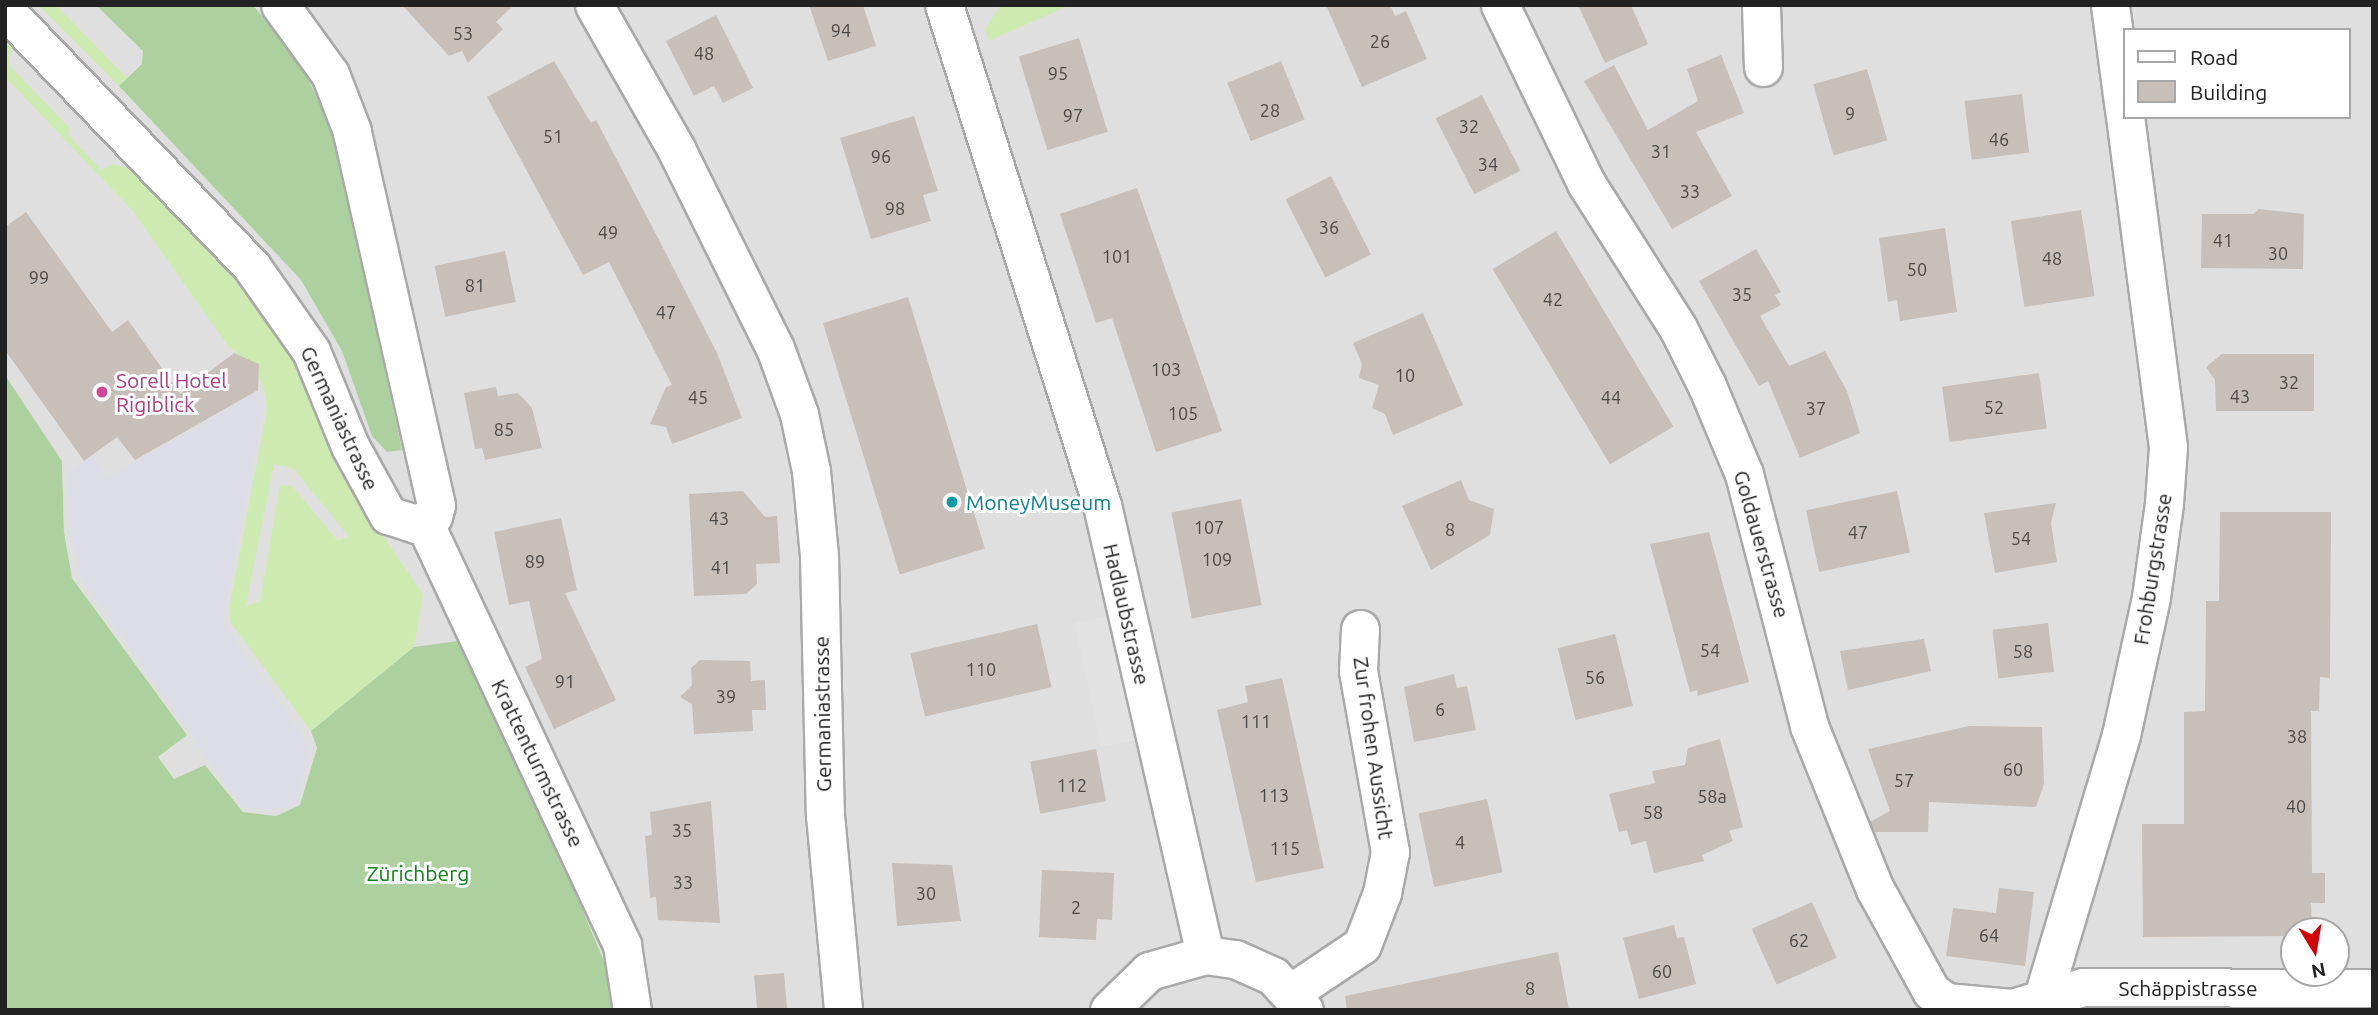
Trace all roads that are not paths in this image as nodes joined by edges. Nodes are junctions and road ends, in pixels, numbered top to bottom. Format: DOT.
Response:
graph roads {
  1 [pos="280,5"];
  2 [pos="594,5"];
  3 [pos="944,5"];
  4 [pos="1500,5"];
  5 [pos="1761,5"];
  6 [pos="2110,5"];
  7 [pos="5,10"];
  8 [pos="1763,67"];
  9 [pos="2122,95"];
  10 [pos="2125,119"];
  11 [pos="424,522"];
  12 [pos="1360,629"];
  13 [pos="1205,955"];
  14 [pos="2373,988"];
  15 [pos="1298,1001"];
  16 [pos="2043,1004"];
  17 [pos="632,1010"];
  18 [pos="843,1010"];
  19 [pos="1110,1010"];
  1 -- 11 [label="street"];
  2 -- 18 [label="street, Germaniastrasse"];
  3 -- 13 [label="street, Hadlaubstrasse"];
  4 -- 16 [label="street, Goldauerstrasse"];
  5 -- 8 [label="street"];
  6 -- 9 [label="street"];
  7 -- 11 [label="street, Germaniastrasse"];
  10 -- 16 [label="street, Frohburgstrasse"];
  11 -- 17 [label="street, Krattenturmstrasse"];
  12 -- 15 [label="street, Zur frohen Aussicht"];
  13 -- 15 [label="street"];
  13 -- 19 [label="street"];
  14 -- 16 [label="street, Schäppistrasse"];
}
